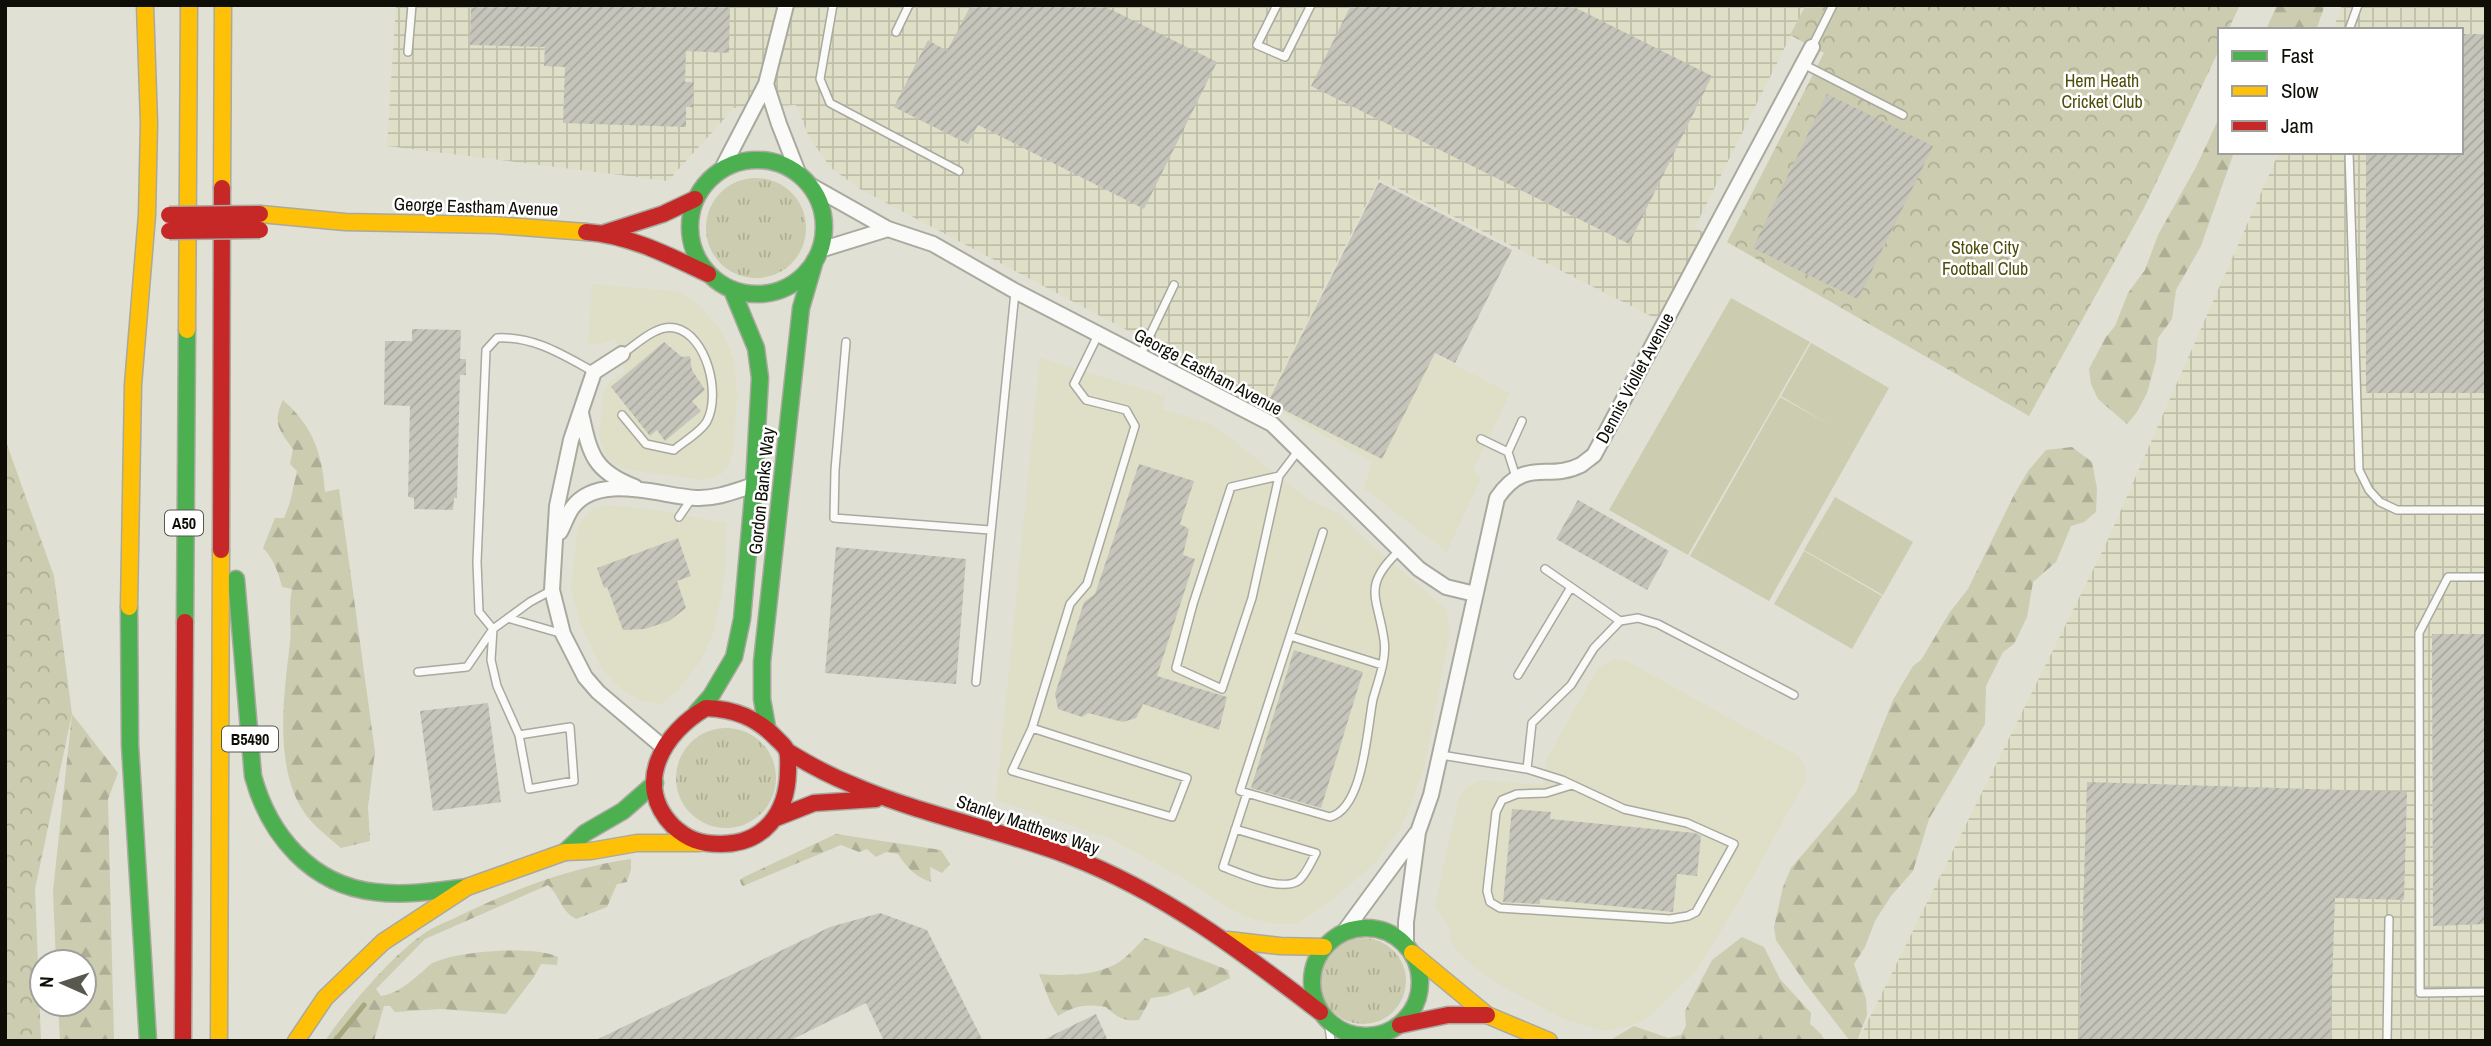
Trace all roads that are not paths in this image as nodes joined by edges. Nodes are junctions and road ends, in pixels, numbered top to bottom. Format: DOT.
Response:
graph roads {
  1 [pos="145,5"];
  2 [pos="189,5"];
  3 [pos="223,5"];
  4 [pos="412,5"];
  5 [pos="786,5"];
  6 [pos="833,5"];
  7 [pos="909,5"];
  8 [pos="1278,5"];
  9 [pos="1311,5"];
  10 [pos="1833,5"];
  11 [pos="2358,5"];
  12 [pos="2350,28"];
  13 [pos="896,32"];
  14 [pos="1812,47"];
  15 [pos="408,52"];
  16 [pos="1803,64"];
  17 [pos="766,84"];
  18 [pos="1903,115"];
  19 [pos="2349,154"];
  20 [pos="724,165"];
  21 [pos="797,170"];
  22 [pos="959,171"];
  23 [pos="810,185"];
  24 [pos="695,199"];
  25 [pos="147,223"];
  26 [pos="888,229"];
  27 [pos="604,233"];
  28 [pos="817,255"];
  29 [pos="708,274"];
  30 [pos="1174,285"];
  31 [pos="732,290"];
  32 [pos="1015,292"];
  33 [pos="1097,335"];
  34 [pos="846,342"];
  35 [pos="622,354"];
  36 [pos="1140,357"];
  37 [pos="594,372"];
  38 [pos="580,412"];
  39 [pos="622,415"];
  40 [pos="1522,421"];
  41 [pos="222,431"];
  42 [pos="1481,439"];
  43 [pos="1298,451"];
  44 [pos="1508,452"];
  45 [pos="1279,476"];
  46 [pos="1516,477"];
  47 [pos="754,485"];
  48 [pos="638,488"];
  49 [pos="692,498"];
  50 [pos="2486,510"];
  51 [pos="679,517"];
  52 [pos="990,530"];
  53 [pos="1323,532"];
  54 [pos="556,540"];
  55 [pos="1399,551"];
  56 [pos="1545,569"];
  57 [pos="2486,577"];
  58 [pos="1571,587"];
  59 [pos="552,590"];
  60 [pos="1475,594"];
  61 [pos="508,618"];
  62 [pos="1620,621"];
  63 [pos="494,629"];
  64 [pos="563,634"];
  65 [pos="1290,636"];
  66 [pos="1382,665"];
  67 [pos="418,672"];
  68 [pos="1518,675"];
  69 [pos="976,682"];
  70 [pos="1794,695"];
  71 [pos="696,713"];
  72 [pos="766,727"];
  73 [pos="1032,728"];
  74 [pos="519,735"];
  75 [pos="663,747"];
  76 [pos="787,751"];
  77 [pos="1440,754"];
  78 [pos="1527,769"];
  79 [pos="655,783"];
  80 [pos="1572,785"];
  81 [pos="1247,793"];
  82 [pos="886,799"];
  83 [pos="776,818"];
  84 [pos="1235,829"];
  85 [pos="1418,832"];
  86 [pos="700,843"];
  87 [pos="565,852"];
  88 [pos="467,887"];
  89 [pos="2389,919"];
  90 [pos="1344,932"];
  91 [pos="1226,939"];
  92 [pos="1324,947"];
  93 [pos="1408,948"];
  94 [pos="2486,992"];
  95 [pos="1487,1015"];
  96 [pos="1324,1017"];
  97 [pos="1389,1033"];
  98 [pos="148,1041"];
  99 [pos="183,1041"];
  100 [pos="219,1041"];
  101 [pos="296,1041"];
  102 [pos="1331,1041"];
  103 [pos="1549,1041"];
  104 [pos="2386,1041"];
  1 -- 25 [label="main road"];
  2 -- 99 [label="main road, A50"];
  3 -- 41 [label="main road, A50"];
  4 -- 15 [label="lane"];
  5 -- 17 [label="street"];
  6 -- 22 [label="lane"];
  7 -- 13 [label="lane"];
  8 -- 9 [label="lane"];
  10 -- 14 [label="lane"];
  11 -- 12 [label="lane"];
  14 -- 16 [label="street, Dennis Viollet Avenue"];
  16 -- 18 [label="lane"];
  16 -- 46 [label="street, Dennis Viollet Avenue"];
  17 -- 20 [label="street"];
  17 -- 21 [label="street"];
  19 -- 50 [label="lane"];
  20 -- 21 [label="main road"];
  20 -- 24 [label="main road"];
  21 -- 23 [label="main road"];
  23 -- 26 [label="street, George Eastham Avenue"];
  23 -- 28 [label="main road"];
  24 -- 27 [label="main road, George Eastham Avenue"];
  24 -- 29 [label="main road"];
  25 -- 27 [label="main road, George Eastham Avenue, bridge"];
  25 -- 98 [label="main road"];
  26 -- 28 [label="street"];
  26 -- 32 [label="street, George Eastham Avenue"];
  27 -- 29 [label="main road, George Eastham Avenue"];
  28 -- 31 [label="main road"];
  28 -- 72 [label="main road, Gordon Banks Way"];
  29 -- 31 [label="main road"];
  30 -- 36 [label="lane"];
  31 -- 47 [label="main road, Gordon Banks Way"];
  32 -- 33 [label="street, George Eastham Avenue"];
  32 -- 52 [label="lane"];
  33 -- 36 [label="street, George Eastham Avenue"];
  33 -- 73 [label="lane"];
  34 -- 52 [label="lane"];
  35 -- 37 [label="street"];
  35 -- 39 [label="lane"];
  36 -- 43 [label="street, George Eastham Avenue"];
  37 -- 38 [label="street"];
  37 -- 63 [label="lane"];
  38 -- 48 [label="street"];
  38 -- 54 [label="street"];
  40 -- 44 [label="lane"];
  41 -- 88 [label="main road, B5490"];
  41 -- 100 [label="main road, A50"];
  42 -- 44 [label="lane"];
  43 -- 45 [label="lane"];
  43 -- 55 [label="street, George Eastham Avenue"];
  44 -- 46 [label="lane"];
  45 -- 45 [label="lane"];
  46 -- 60 [label="street"];
  47 -- 49 [label="street"];
  47 -- 71 [label="main road, Gordon Banks Way"];
  48 -- 49 [label="street"];
  48 -- 54 [label="street"];
  49 -- 51 [label="lane"];
  52 -- 69 [label="lane"];
  53 -- 65 [label="lane"];
  54 -- 59 [label="street"];
  55 -- 60 [label="street, George Eastham Avenue"];
  55 -- 66 [label="lane"];
  56 -- 58 [label="lane"];
  57 -- 94 [label="lane"];
  58 -- 62 [label="lane"];
  58 -- 68 [label="lane"];
  59 -- 61 [label="lane"];
  59 -- 64 [label="street"];
  60 -- 77 [label="street"];
  61 -- 63 [label="lane"];
  61 -- 64 [label="lane"];
  62 -- 70 [label="lane"];
  62 -- 78 [label="lane"];
  63 -- 67 [label="lane"];
  63 -- 74 [label="lane"];
  64 -- 75 [label="street"];
  65 -- 66 [label="lane"];
  65 -- 81 [label="lane"];
  66 -- 81 [label="lane"];
  71 -- 72 [label="main road"];
  71 -- 75 [label="main road"];
  72 -- 76 [label="main road"];
  73 -- 73 [label="lane"];
  74 -- 74 [label="lane"];
  75 -- 79 [label="main road"];
  76 -- 82 [label="main road, Stanley Matthews Way"];
  76 -- 83 [label="main road"];
  77 -- 78 [label="lane"];
  77 -- 85 [label="street"];
  78 -- 80 [label="lane"];
  79 -- 86 [label="main road"];
  79 -- 87 [label="main road"];
  80 -- 80 [label="lane"];
  81 -- 84 [label="lane"];
  82 -- 83 [label="main road, Stanley Matthews Way"];
  82 -- 91 [label="main road, Stanley Matthews Way"];
  83 -- 86 [label="main road"];
  84 -- 84 [label="lane"];
  85 -- 90 [label="street"];
  85 -- 93 [label="street"];
  86 -- 87 [label="main road"];
  87 -- 88 [label="main road"];
  88 -- 101 [label="main road"];
  89 -- 104 [label="lane"];
  90 -- 92 [label="main road"];
  90 -- 93 [label="main road"];
  91 -- 92 [label="main road, Stanley Matthews Way"];
  91 -- 96 [label="main road, Stanley Matthews Way"];
  92 -- 96 [label="main road"];
  93 -- 95 [label="main road"];
  93 -- 97 [label="main road"];
  95 -- 97 [label="main road"];
  95 -- 103 [label="main road"];
  96 -- 97 [label="main road"];
  96 -- 102 [label="lane"];
}
